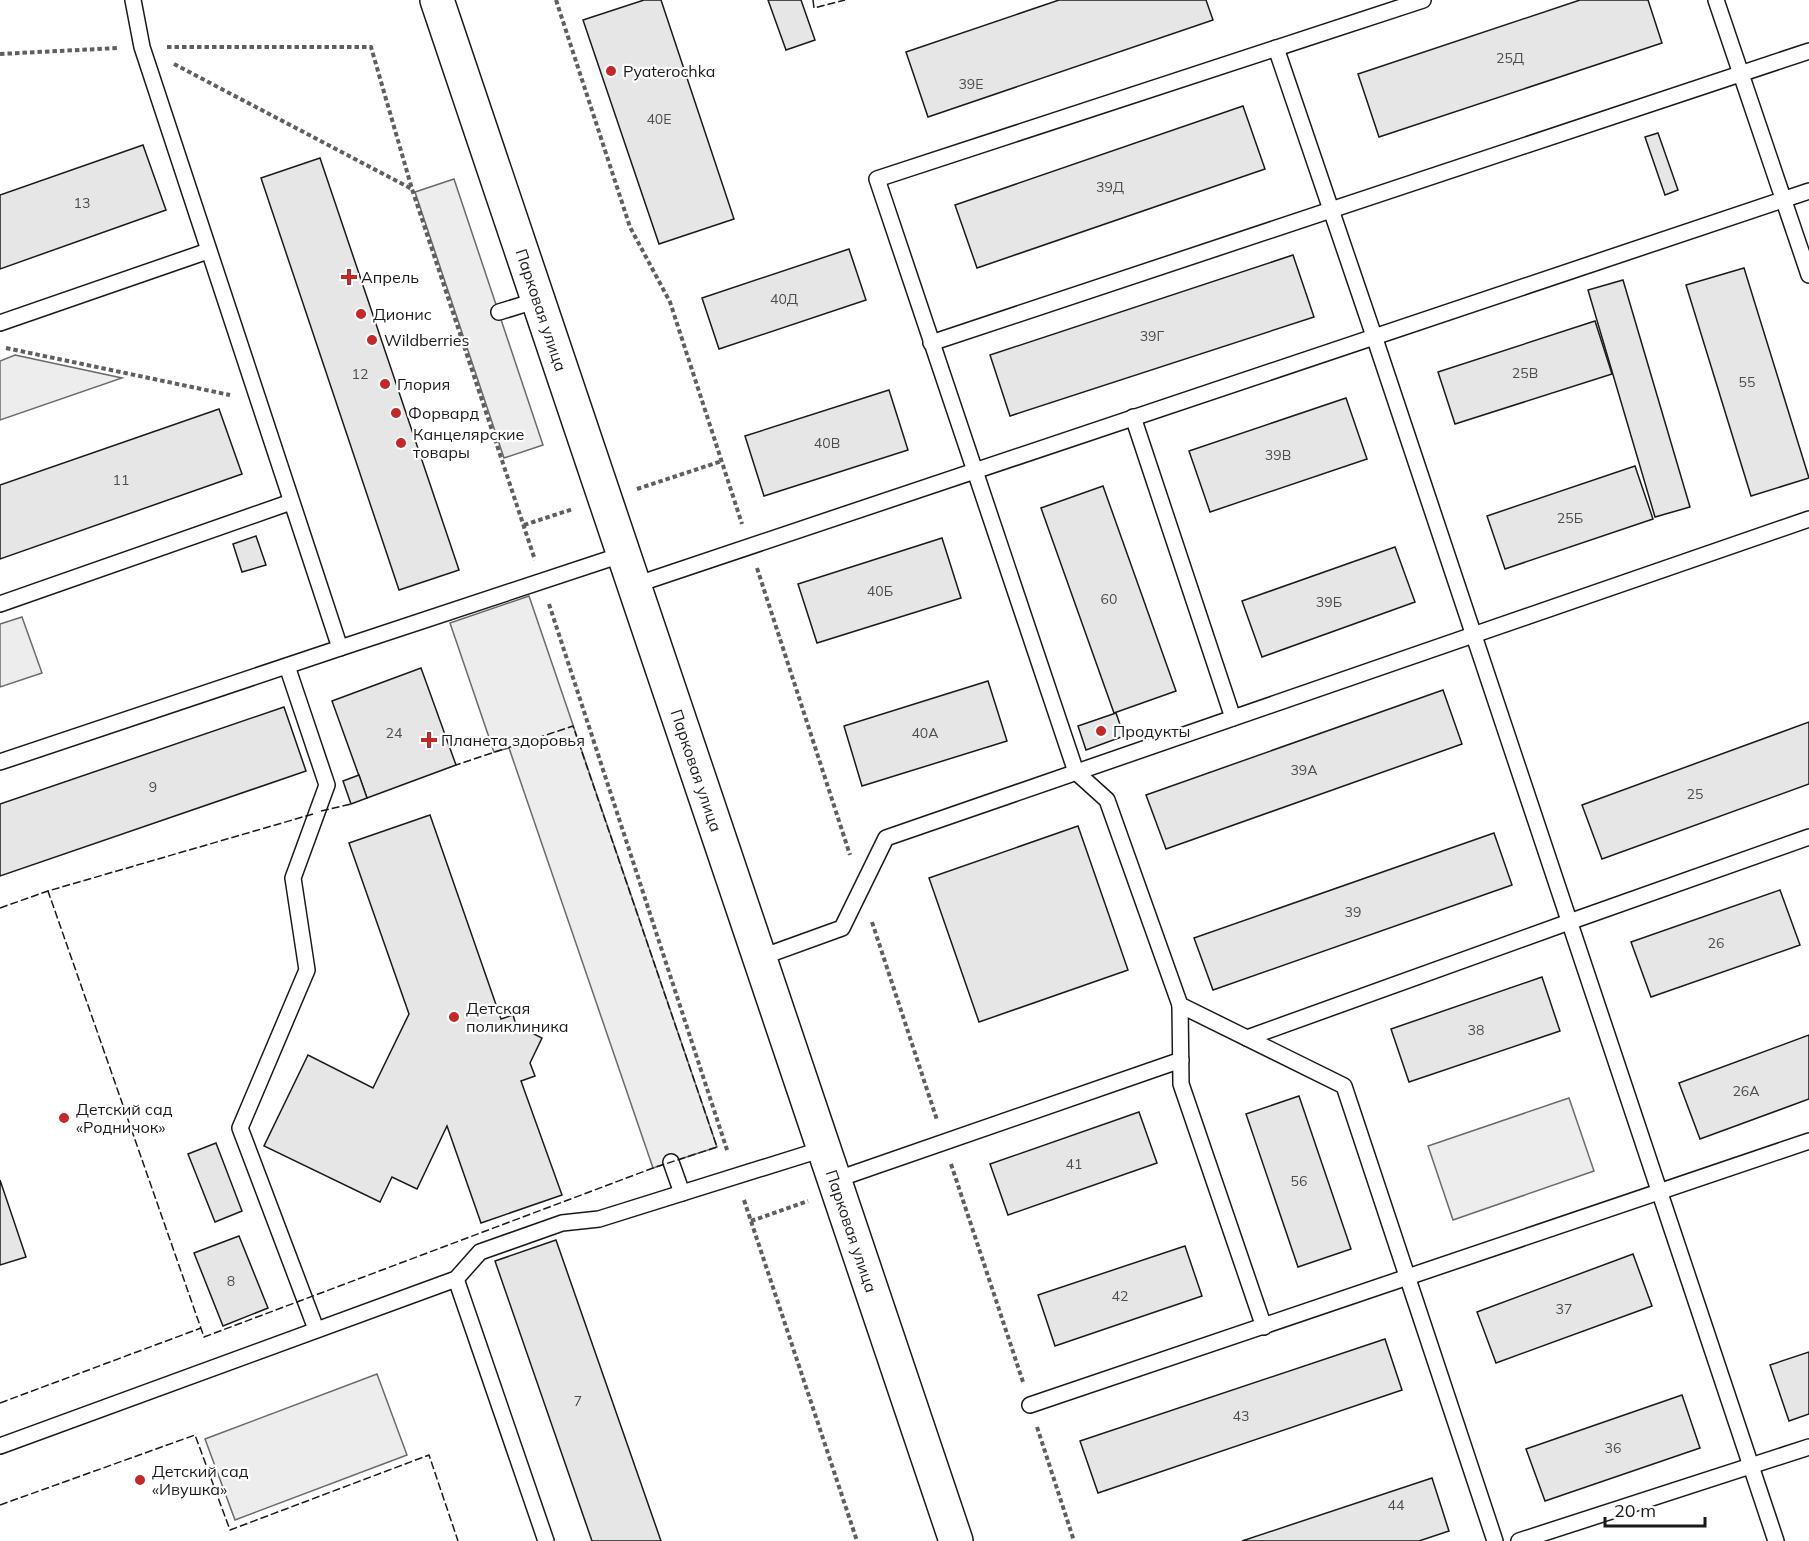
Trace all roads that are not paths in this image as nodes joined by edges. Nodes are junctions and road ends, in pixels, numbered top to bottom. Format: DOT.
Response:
graph roads {
  1 [pos="133,0"];
  2 [pos="437,0"];
  3 [pos="1423,0"];
  4 [pos="1716,0"];
  5 [pos="1276,48"];
  6 [pos="1809,51"];
  7 [pos="1741,74"];
  8 [pos="1809,191"];
  9 [pos="1784,199"];
  10 [pos="1332,211"];
  11 [pos="208,251"];
  12 [pos="1809,275"];
  13 [pos="538,300"];
  14 [pos="499,312"];
  15 [pos="0,323"];
  16 [pos="1374,336"];
  17 [pos="931,343"];
  18 [pos="1133,417"];
  19 [pos="974,470"];
  20 [pos="291,502"];
  21 [pos="1809,519"];
  22 [pos="624,554"];
  23 [pos="635,585"];
  24 [pos="0,604"];
  25 [pos="1473,634"];
  26 [pos="340,648"];
  27 [pos="286,666"];
  28 [pos="1233,718"];
  29 [pos="0,762"];
  30 [pos="1076,772"];
  31 [pos="1809,837"];
  32 [pos="1569,922"];
  33 [pos="759,958"];
  34 [pos="1180,1005"];
  35 [pos="1247,1038"];
  36 [pos="1181,1060"];
  37 [pos="1809,1141"];
  38 [pos="823,1149"];
  39 [pos="671,1162"];
  40 [pos="835,1180"];
  41 [pos="1660,1192"];
  42 [pos="682,1193"];
  43 [pos="1408,1277"];
  44 [pos="456,1279"];
  45 [pos="1264,1327"];
  46 [pos="316,1329"];
  47 [pos="1030,1405"];
  48 [pos="0,1446"];
  49 [pos="1809,1448"];
  50 [pos="1751,1467"];
  51 [pos="546,1541"];
  52 [pos="956,1541"];
  53 [pos="1495,1541"];
  54 [pos="1519,1541"];
  55 [pos="1776,1541"];
  1 -- 11 [label="lane"];
  2 -- 13 [label="main road, Парковая улица"];
  3 -- 5 [label="lane"];
  4 -- 7 [label="lane"];
  5 -- 10 [label="lane"];
  5 -- 17 [label="lane"];
  6 -- 7 [label="lane"];
  7 -- 9 [label="lane"];
  7 -- 10 [label="lane"];
  8 -- 9 [label="lane"];
  9 -- 12 [label="lane"];
  9 -- 16 [label="lane"];
  10 -- 16 [label="lane"];
  10 -- 17 [label="lane"];
  11 -- 15 [label="lane"];
  11 -- 20 [label="lane"];
  13 -- 14 [label="lane"];
  13 -- 22 [label="main road, Парковая улица"];
  16 -- 18 [label="lane"];
  16 -- 25 [label="lane"];
  17 -- 19 [label="lane"];
  18 -- 19 [label="lane"];
  18 -- 28 [label="lane"];
  19 -- 23 [label="lane"];
  19 -- 30 [label="lane"];
  20 -- 24 [label="lane"];
  20 -- 26 [label="lane"];
  21 -- 25 [label="lane"];
  22 -- 23 [label="main road, Парковая улица"];
  22 -- 26 [label="lane"];
  23 -- 33 [label="main road, Парковая улица"];
  25 -- 28 [label="lane"];
  25 -- 32 [label="lane"];
  26 -- 27 [label="lane"];
  27 -- 29 [label="lane"];
  27 -- 46 [label="lane"];
  28 -- 30 [label="lane"];
  30 -- 33 [label="lane"];
  30 -- 34 [label="lane"];
  31 -- 32 [label="lane"];
  32 -- 35 [label="lane"];
  32 -- 41 [label="lane"];
  33 -- 38 [label="main road, Парковая улица"];
  34 -- 35 [label="lane"];
  34 -- 36 [label="lane"];
  35 -- 43 [label="lane"];
  36 -- 40 [label="lane"];
  36 -- 45 [label="lane"];
  37 -- 41 [label="lane"];
  38 -- 40 [label="main road, Парковая улица"];
  38 -- 42 [label="lane"];
  39 -- 42 [label="lane"];
  40 -- 52 [label="main road, Парковая улица"];
  41 -- 43 [label="lane"];
  41 -- 50 [label="lane"];
  42 -- 44 [label="lane"];
  43 -- 45 [label="lane"];
  43 -- 53 [label="lane"];
  44 -- 46 [label="lane"];
  44 -- 51 [label="lane"];
  45 -- 47 [label="lane"];
  46 -- 48 [label="lane"];
  49 -- 50 [label="lane"];
  50 -- 54 [label="lane"];
  50 -- 55 [label="lane"];
}
